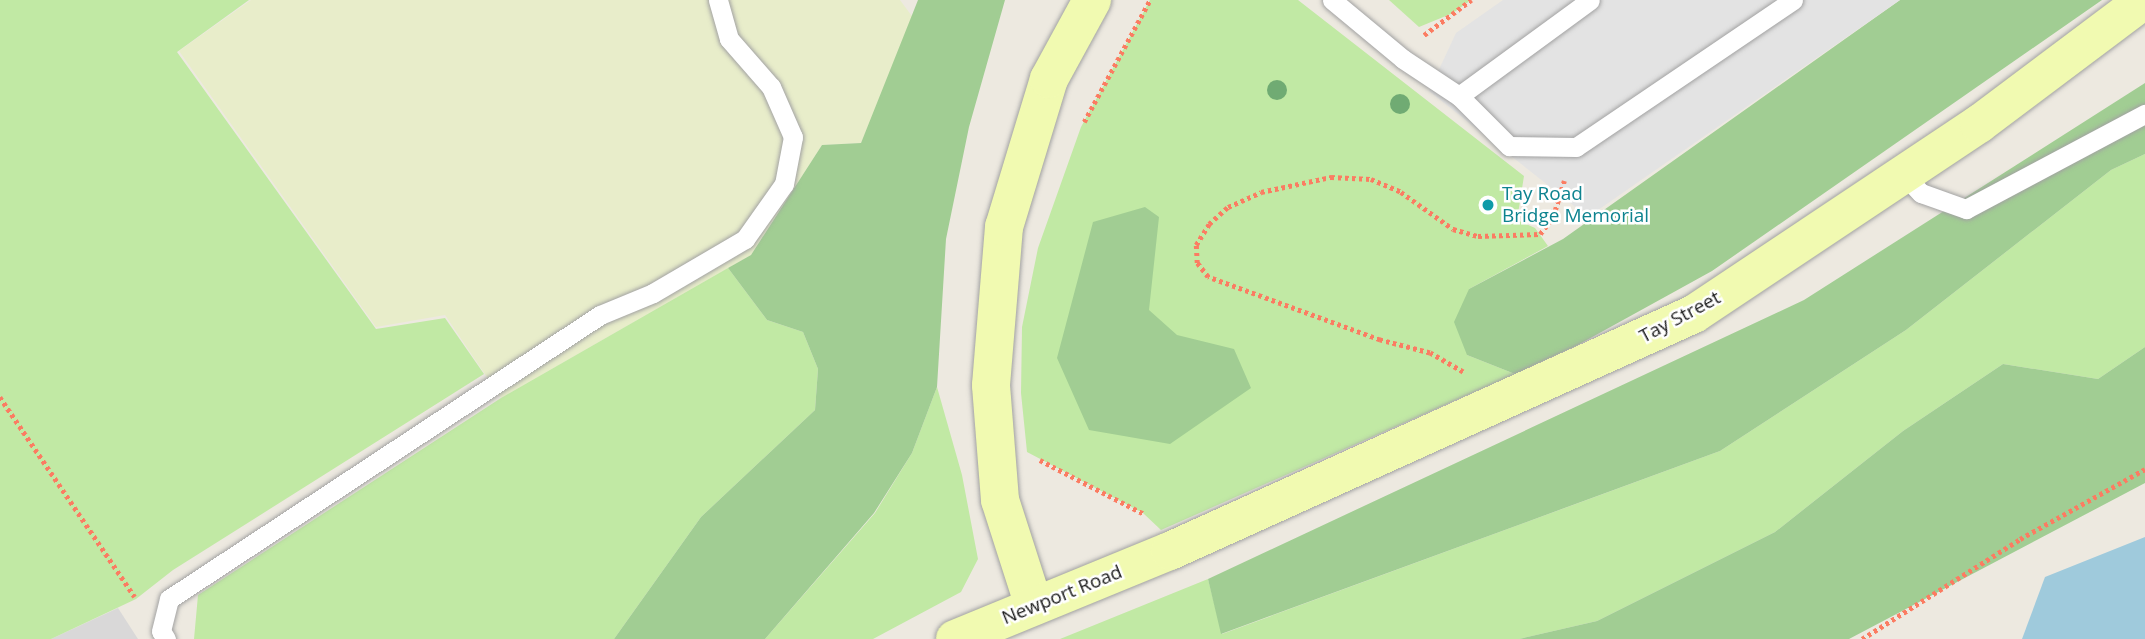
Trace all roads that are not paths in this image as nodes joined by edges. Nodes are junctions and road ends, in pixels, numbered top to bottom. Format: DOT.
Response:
graph roads {
  1 [pos="718,0"];
  2 [pos="1092,0"];
  3 [pos="1332,0"];
  4 [pos="1590,0"];
  5 [pos="1793,0"];
  6 [pos="2144,0"];
  7 [pos="1459,96"];
  8 [pos="2145,114"];
  9 [pos="1903,175"];
  10 [pos="1161,536"];
  11 [pos="1034,606"];
  12 [pos="164,635"];
  13 [pos="955,639"];
  1 -- 12 [label="lane"];
  2 -- 11 [label="main road"];
  3 -- 7 [label="lane"];
  4 -- 7 [label="lane"];
  5 -- 7 [label="lane"];
  6 -- 9 [label="main road, Tay Street"];
  8 -- 9 [label="lane"];
  9 -- 10 [label="main road, Tay Street"];
  10 -- 11 [label="main road, Newport Road"];
  11 -- 13 [label="main road, Newport Road"];
}
